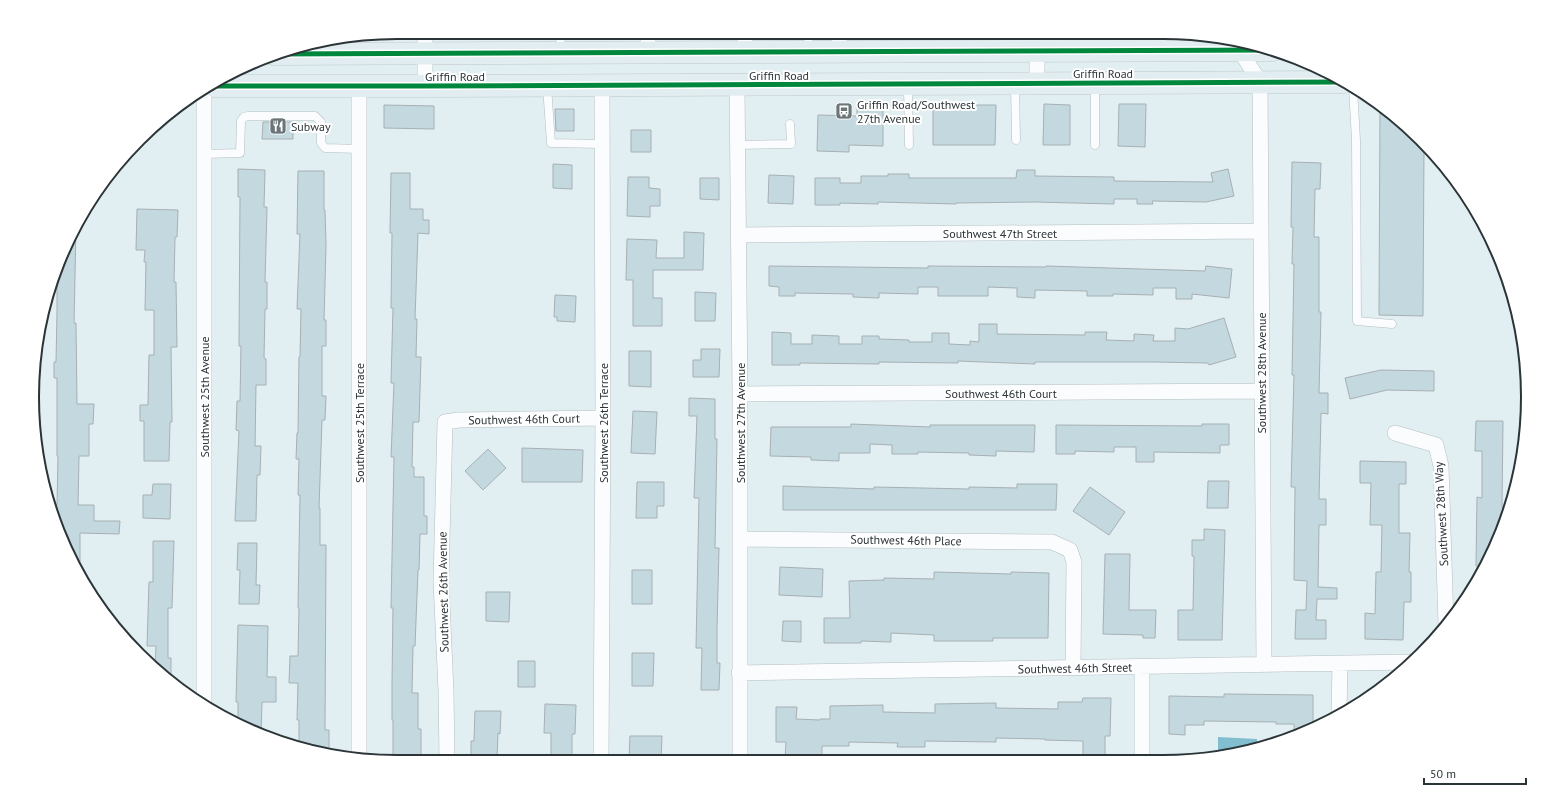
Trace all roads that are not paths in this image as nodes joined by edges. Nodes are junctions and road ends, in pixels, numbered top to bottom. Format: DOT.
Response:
graph roads {
  1 [pos="425,39"];
  2 [pos="745,42"];
  3 [pos="839,42"];
  4 [pos="1037,42"];
  5 [pos="561,43"];
  6 [pos="648,43"];
  7 [pos="1201,43"];
  8 [pos="1227,45"];
  9 [pos="803,46"];
  10 [pos="1241,48"];
  11 [pos="295,54"];
  12 [pos="425,54"];
  13 [pos="1260,82"];
  14 [pos="1332,82"];
  15 [pos="1037,83"];
  16 [pos="1095,83"];
  17 [pos="908,84"];
  18 [pos="1015,84"];
  19 [pos="602,85"];
  20 [pos="689,85"];
  21 [pos="737,85"];
  22 [pos="220,86"];
  23 [pos="359,86"];
  24 [pos="425,86"];
  25 [pos="547,86"];
  26 [pos="1353,94"];
  27 [pos="204,95"];
  28 [pos="790,124"];
  29 [pos="1016,140"];
  30 [pos="602,144"];
  31 [pos="738,145"];
  32 [pos="909,145"];
  33 [pos="1095,145"];
  34 [pos="359,149"];
  35 [pos="204,154"];
  36 [pos="1261,231"];
  37 [pos="740,235"];
  38 [pos="1392,324"];
  39 [pos="1261,391"];
  40 [pos="740,394"];
  41 [pos="603,418"];
  42 [pos="445,422"];
  43 [pos="1395,433"];
  44 [pos="740,539"];
  45 [pos="1446,617"];
  46 [pos="1403,662"];
  47 [pos="1264,664"];
  48 [pos="1340,664"];
  49 [pos="1142,667"];
  50 [pos="1074,668"];
  51 [pos="739,673"];
  52 [pos="204,699"];
  53 [pos="1339,709"];
  54 [pos="359,753"];
  55 [pos="447,755"];
  56 [pos="601,755"];
  57 [pos="740,755"];
  58 [pos="1142,755"];
  1 -- 12 [label="street"];
  2 -- 6 [label="main road, Griffin Road"];
  2 -- 9 [label="main road, Griffin Road"];
  2 -- 20 [label="main road"];
  3 -- 4 [label="main road, Griffin Road"];
  3 -- 9 [label="main road, Griffin Road"];
  4 -- 7 [label="main road, Griffin Road"];
  4 -- 15 [label="street"];
  5 -- 6 [label="main road, Griffin Road"];
  5 -- 12 [label="main road, Griffin Road"];
  7 -- 8 [label="main road, Griffin Road"];
  9 -- 21 [label="main road"];
  10 -- 13 [label="street"];
  11 -- 12 [label="main road, Griffin Road"];
  12 -- 24 [label="street"];
  13 -- 14 [label="main road, Griffin Road"];
  13 -- 16 [label="main road, Griffin Road"];
  13 -- 36 [label="street, Southwest 28th Avenue"];
  15 -- 16 [label="main road, Griffin Road"];
  15 -- 18 [label="main road, Griffin Road"];
  16 -- 33 [label="lane"];
  17 -- 18 [label="main road, Griffin Road"];
  17 -- 21 [label="main road, Griffin Road"];
  17 -- 32 [label="lane"];
  18 -- 29 [label="lane"];
  19 -- 20 [label="main road, Griffin Road"];
  19 -- 25 [label="main road, Griffin Road"];
  19 -- 30 [label="street, Southwest 26th Terrace"];
  20 -- 21 [label="main road, Griffin Road"];
  21 -- 31 [label="street, Southwest 27th Avenue"];
  22 -- 23 [label="main road, Griffin Road"];
  23 -- 24 [label="main road, Griffin Road"];
  23 -- 34 [label="street, Southwest 25th Terrace"];
  24 -- 25 [label="main road, Griffin Road"];
  25 -- 30 [label="lane"];
  26 -- 38 [label="lane"];
  27 -- 35 [label="street, Southwest 25th Avenue"];
  28 -- 31 [label="lane"];
  30 -- 41 [label="street, Southwest 26th Terrace"];
  31 -- 37 [label="street, Southwest 27th Avenue"];
  34 -- 35 [label="lane"];
  34 -- 54 [label="street, Southwest 25th Terrace"];
  35 -- 52 [label="street, Southwest 25th Avenue"];
  36 -- 37 [label="street, Southwest 47th Street"];
  36 -- 39 [label="street, Southwest 28th Avenue"];
  37 -- 40 [label="street, Southwest 27th Avenue"];
  39 -- 40 [label="street, Southwest 46th Court"];
  39 -- 47 [label="street, Southwest 28th Avenue"];
  40 -- 44 [label="street, Southwest 27th Avenue"];
  41 -- 42 [label="street, Southwest 46th Court"];
  41 -- 56 [label="street, Southwest 26th Terrace"];
  42 -- 55 [label="street, Southwest 26th Avenue"];
  43 -- 45 [label="street, Southwest 28th Way"];
  44 -- 50 [label="street, Southwest 46th Place"];
  44 -- 51 [label="street, Southwest 27th Avenue"];
  46 -- 48 [label="street, Southwest 46th Street"];
  47 -- 48 [label="street, Southwest 46th Street"];
  47 -- 49 [label="street, Southwest 46th Street"];
  48 -- 53 [label="street"];
  49 -- 50 [label="street, Southwest 46th Street"];
  49 -- 58 [label="street"];
  50 -- 51 [label="street, Southwest 46th Street"];
  51 -- 57 [label="street, Southwest 27th Avenue"];
}
